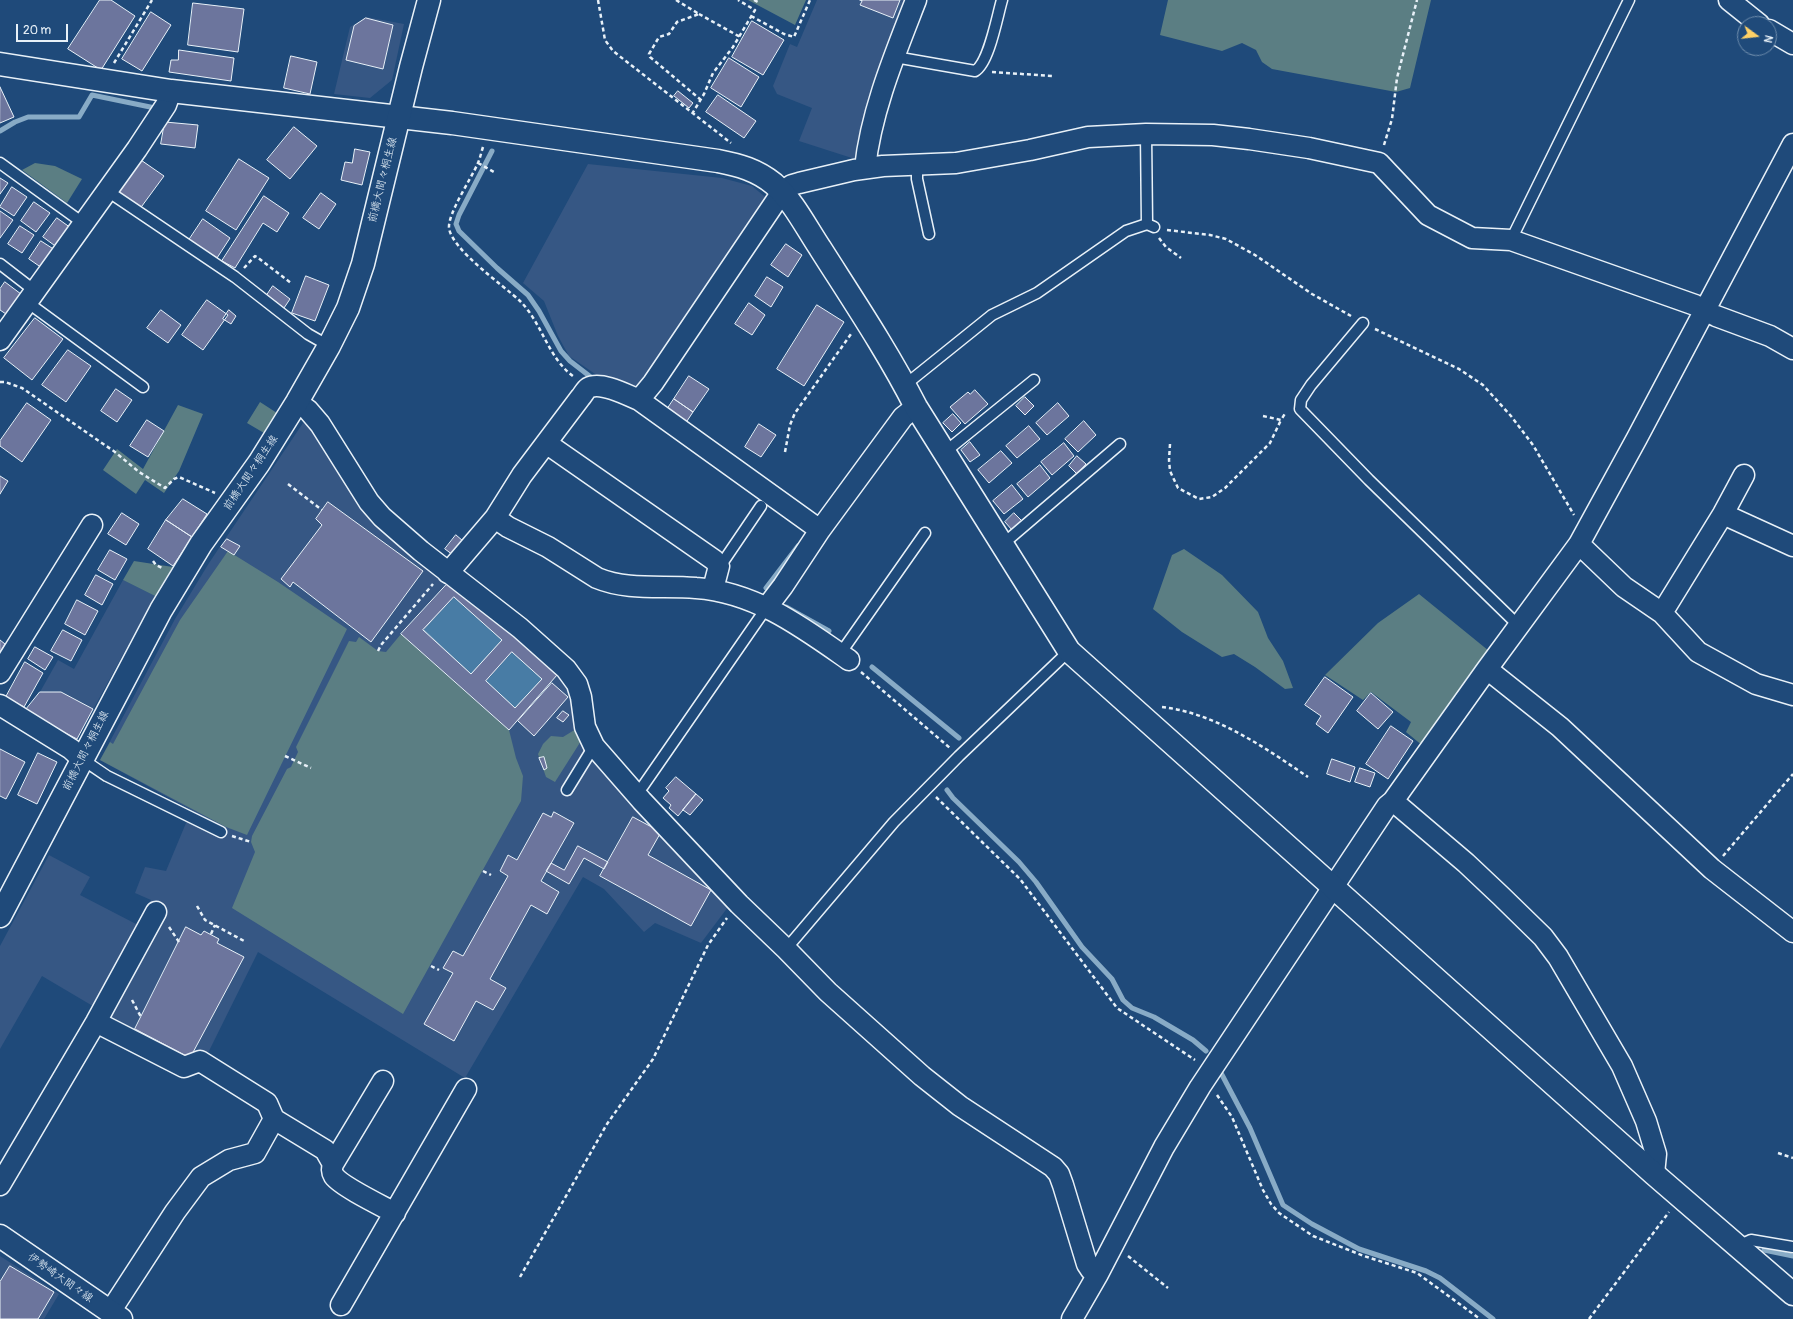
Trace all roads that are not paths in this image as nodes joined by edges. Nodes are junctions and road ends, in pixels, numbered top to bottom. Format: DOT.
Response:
graph roads {
  1 [pos="429,0"];
  2 [pos="916,0"];
  3 [pos="1002,0"];
  4 [pos="1628,0"];
  5 [pos="1729,0"];
  6 [pos="1749,16"];
  7 [pos="1777,35"];
  8 [pos="1793,44"];
  9 [pos="895,58"];
  10 [pos="0,64"];
  11 [pos="171,91"];
  12 [pos="399,117"];
  13 [pos="1146,134"];
  14 [pos="1793,144"];
  15 [pos="0,163"];
  16 [pos="917,165"];
  17 [pos="865,168"];
  18 [pos="106,190"];
  19 [pos="782,192"];
  20 [pos="83,223"];
  21 [pos="929,234"];
  22 [pos="1511,240"];
  23 [pos="0,264"];
  24 [pos="31,296"];
  25 [pos="1705,311"];
  26 [pos="1363,323"];
  27 [pos="0,340"];
  28 [pos="329,346"];
  29 [pos="1793,349"];
  30 [pos="1034,380"];
  31 [pos="904,384"];
  32 [pos="143,387"];
  33 [pos="639,400"];
  34 [pos="297,402"];
  35 [pos="916,407"];
  36 [pos="546,443"];
  37 [pos="1120,444"];
  38 [pos="945,452"];
  39 [pos="1744,475"];
  40 [pos="761,506"];
  41 [pos="1723,514"];
  42 [pos="495,518"];
  43 [pos="92,526"];
  44 [pos="820,530"];
  45 [pos="925,533"];
  46 [pos="1583,537"];
  47 [pos="1003,544"];
  48 [pos="1793,546"];
  49 [pos="719,566"];
  50 [pos="448,573"];
  51 [pos="713,589"];
  52 [pos="767,607"];
  53 [pos="1662,613"];
  54 [pos="1519,626"];
  55 [pos="1069,651"];
  56 [pos="850,662"];
  57 [pos="1487,669"];
  58 [pos="0,672"];
  59 [pos="1793,696"];
  60 [pos="0,705"];
  61 [pos="594,746"];
  62 [pos="82,759"];
  63 [pos="567,790"];
  64 [pos="636,792"];
  65 [pos="1393,801"];
  66 [pos="221,832"];
  67 [pos="1333,886"];
  68 [pos="0,916"];
  69 [pos="163,919"];
  70 [pos="1793,932"];
  71 [pos="786,948"];
  72 [pos="96,1022"];
  73 [pos="383,1081"];
  74 [pos="466,1089"];
  75 [pos="274,1119"];
  76 [pos="333,1164"];
  77 [pos="1654,1174"];
  78 [pos="0,1185"];
  79 [pos="395,1213"];
  80 [pos="0,1236"];
  81 [pos="1738,1246"];
  82 [pos="1793,1247"];
  83 [pos="1098,1274"];
  84 [pos="1793,1294"];
  85 [pos="341,1305"];
  86 [pos="115,1316"];
  87 [pos="1072,1319"];
  1 -- 12 [label="street, 前橋大間々桐生線"];
  2 -- 9 [label="street"];
  3 -- 9 [label="lane"];
  4 -- 22 [label="lane"];
  5 -- 6 [label="street"];
  7 -- 8 [label="street"];
  9 -- 17 [label="street"];
  10 -- 11 [label="street"];
  11 -- 12 [label="street"];
  11 -- 18 [label="street"];
  12 -- 19 [label="street"];
  12 -- 28 [label="street, 前橋大間々桐生線"];
  13 -- 16 [label="street"];
  13 -- 22 [label="street"];
  13 -- 31 [label="lane"];
  14 -- 25 [label="street"];
  15 -- 20 [label="lane"];
  16 -- 17 [label="street"];
  16 -- 21 [label="lane"];
  17 -- 19 [label="street"];
  18 -- 20 [label="street"];
  18 -- 28 [label="lane"];
  19 -- 31 [label="street"];
  19 -- 33 [label="street"];
  20 -- 24 [label="street"];
  22 -- 25 [label="street"];
  23 -- 24 [label="lane"];
  24 -- 27 [label="street"];
  24 -- 32 [label="lane"];
  25 -- 29 [label="street"];
  25 -- 46 [label="street"];
  26 -- 54 [label="lane"];
  28 -- 34 [label="street, 前橋大間々桐生線"];
  30 -- 38 [label="lane"];
  31 -- 35 [label="street"];
  33 -- 36 [label="street"];
  33 -- 44 [label="street"];
  34 -- 50 [label="street"];
  34 -- 62 [label="street, 前橋大間々桐生線"];
  35 -- 38 [label="street"];
  35 -- 44 [label="street"];
  36 -- 42 [label="street"];
  36 -- 49 [label="street"];
  37 -- 47 [label="lane"];
  38 -- 47 [label="street"];
  39 -- 41 [label="street"];
  40 -- 49 [label="lane"];
  41 -- 48 [label="street"];
  41 -- 53 [label="street"];
  42 -- 50 [label="street"];
  42 -- 51 [label="street"];
  43 -- 58 [label="street"];
  44 -- 52 [label="street"];
  45 -- 56 [label="lane"];
  46 -- 53 [label="street"];
  46 -- 54 [label="street"];
  47 -- 55 [label="street"];
  49 -- 51 [label="street"];
  50 -- 61 [label="street"];
  51 -- 52 [label="street"];
  52 -- 56 [label="street"];
  52 -- 64 [label="lane"];
  53 -- 59 [label="street"];
  54 -- 57 [label="street"];
  55 -- 67 [label="street"];
  55 -- 71 [label="lane"];
  57 -- 65 [label="street"];
  57 -- 70 [label="street"];
  60 -- 62 [label="street"];
  61 -- 63 [label="lane"];
  61 -- 64 [label="street"];
  62 -- 66 [label="lane"];
  62 -- 68 [label="street, 前橋大間々桐生線"];
  64 -- 71 [label="street"];
  65 -- 67 [label="street"];
  65 -- 77 [label="street"];
  67 -- 77 [label="street"];
  67 -- 83 [label="street"];
  69 -- 72 [label="street"];
  71 -- 83 [label="street"];
  72 -- 75 [label="street"];
  72 -- 78 [label="street"];
  73 -- 76 [label="street"];
  74 -- 79 [label="street"];
  75 -- 76 [label="street"];
  75 -- 86 [label="street"];
  76 -- 79 [label="street"];
  77 -- 81 [label="street"];
  79 -- 85 [label="street"];
  80 -- 86 [label="street, 伊勢崎大間々線"];
  81 -- 82 [label="lane"];
  81 -- 84 [label="street"];
  83 -- 87 [label="street"];
}
